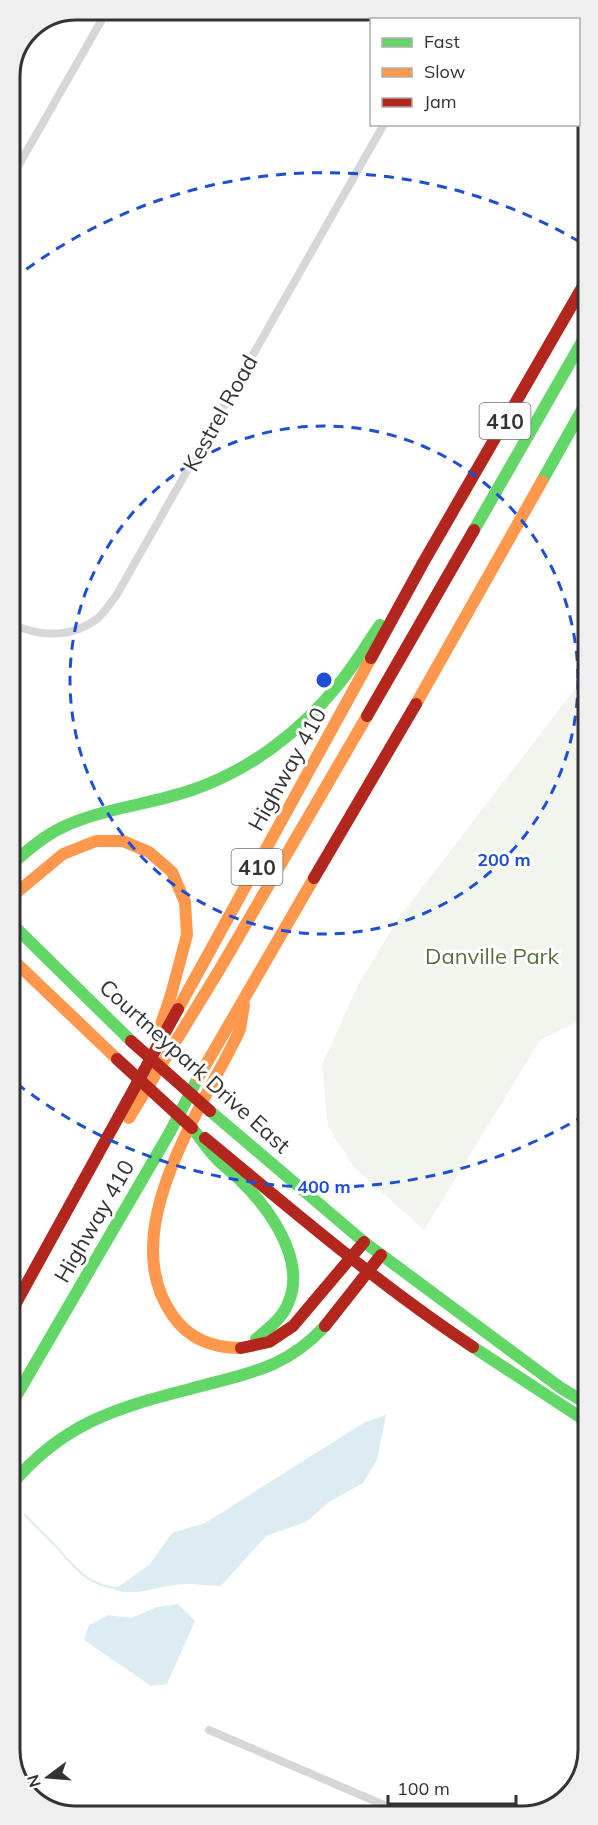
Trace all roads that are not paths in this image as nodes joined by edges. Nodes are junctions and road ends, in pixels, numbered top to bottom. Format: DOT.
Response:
graph roads {
  1 [pos="102,20"];
  2 [pos="383,126"];
  3 [pos="20,163"];
  4 [pos="578,295"];
  5 [pos="578,349"];
  6 [pos="578,417"];
  7 [pos="423,563"];
  8 [pos="20,628"];
  9 [pos="20,857"];
  10 [pos="20,890"];
  11 [pos="20,932"];
  12 [pos="20,967"];
  13 [pos="245,996"];
  14 [pos="192,1128"];
  15 [pos="89,1170"];
  16 [pos="364,1242"];
  17 [pos="381,1255"];
  18 [pos="351,1258"];
  19 [pos="368,1271"];
  20 [pos="20,1296"];
  21 [pos="20,1304"];
  22 [pos="218,1347"];
  23 [pos="20,1390"];
  24 [pos="578,1398"];
  25 [pos="578,1417"];
  26 [pos="20,1475"];
  27 [pos="209,1730"];
  28 [pos="386,1806"];
  1 -- 3 [label="street"];
  2 -- 8 [label="street, Kestrel Road"];
  4 -- 7 [label="main road, Highway 410 / 410"];
  5 -- 21 [label="main road"];
  6 -- 13 [label="main road, Highway 410 / 410"];
  7 -- 9 [label="main road"];
  7 -- 15 [label="main road, Highway 410 / 410"];
  10 -- 15 [label="main road"];
  11 -- 16 [label="main road, Courtneypark Drive East, bridge"];
  12 -- 14 [label="main road, Courtneypark Drive East, bridge"];
  13 -- 22 [label="main road"];
  13 -- 23 [label="main road, Highway 410 / 410"];
  14 -- 18 [label="main road, Courtneypark Drive East"];
  14 -- 22 [label="main road"];
  15 -- 20 [label="main road, Highway 410 / 410"];
  16 -- 17 [label="main road, Courtneypark Drive East"];
  16 -- 18 [label="main road"];
  17 -- 19 [label="main road"];
  17 -- 24 [label="main road, Courtneypark Drive East"];
  18 -- 19 [label="main road, Courtneypark Drive East"];
  18 -- 22 [label="main road"];
  19 -- 25 [label="main road, Courtneypark Drive East"];
  19 -- 26 [label="main road"];
  27 -- 28 [label="street"];
}
